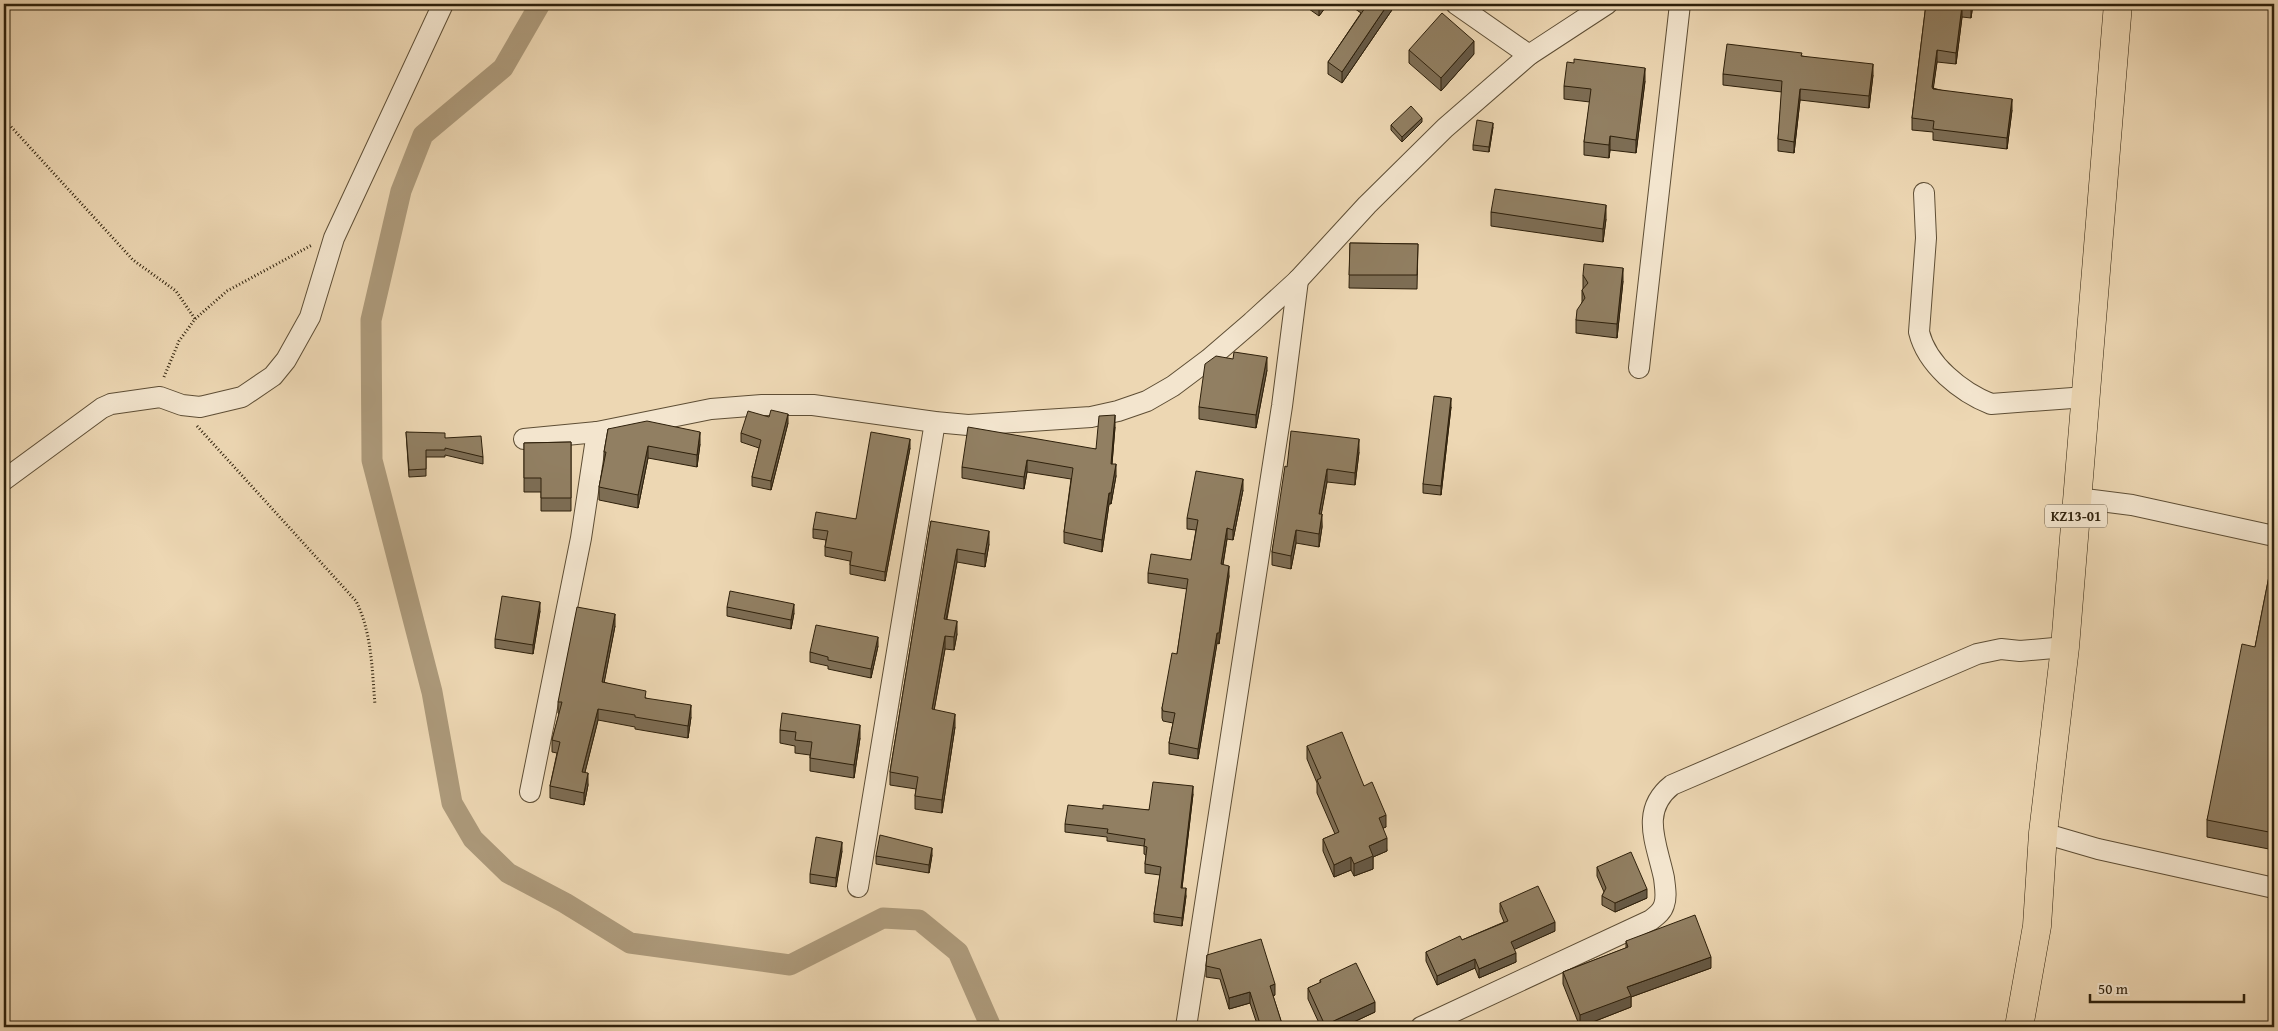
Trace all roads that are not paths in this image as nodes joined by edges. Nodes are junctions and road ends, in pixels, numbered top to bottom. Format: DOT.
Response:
graph roads {
  1 [pos="442,4"];
  2 [pos="1456,4"];
  3 [pos="1607,4"];
  4 [pos="1680,4"];
  5 [pos="2118,4"];
  6 [pos="1529,55"];
  7 [pos="1924,193"];
  8 [pos="1298,280"];
  9 [pos="1640,368"];
  10 [pos="2086,397"];
  11 [pos="935,422"];
  12 [pos="597,432"];
  13 [pos="524,438"];
  14 [pos="4,480"];
  15 [pos="2077,498"];
  16 [pos="2274,536"];
  17 [pos="2065,647"];
  18 [pos="530,792"];
  19 [pos="2043,833"];
  20 [pos="858,887"];
  21 [pos="2274,888"];
  22 [pos="1186,1027"];
  23 [pos="1422,1027"];
  24 [pos="2019,1027"];
  1 -- 14 [label="street"];
  2 -- 6 [label="street"];
  3 -- 6 [label="street"];
  4 -- 9 [label="street"];
  5 -- 10 [label="highway, KZ13-01"];
  6 -- 8 [label="street"];
  7 -- 10 [label="street"];
  8 -- 11 [label="street"];
  8 -- 22 [label="street"];
  10 -- 15 [label="highway, KZ13-01"];
  11 -- 12 [label="street"];
  11 -- 20 [label="street"];
  12 -- 13 [label="street"];
  12 -- 18 [label="street"];
  15 -- 16 [label="street"];
  15 -- 17 [label="highway, KZ13-01"];
  17 -- 19 [label="highway, KZ13-01"];
  17 -- 23 [label="street"];
  19 -- 21 [label="street"];
  19 -- 24 [label="highway, KZ13-01"];
}
